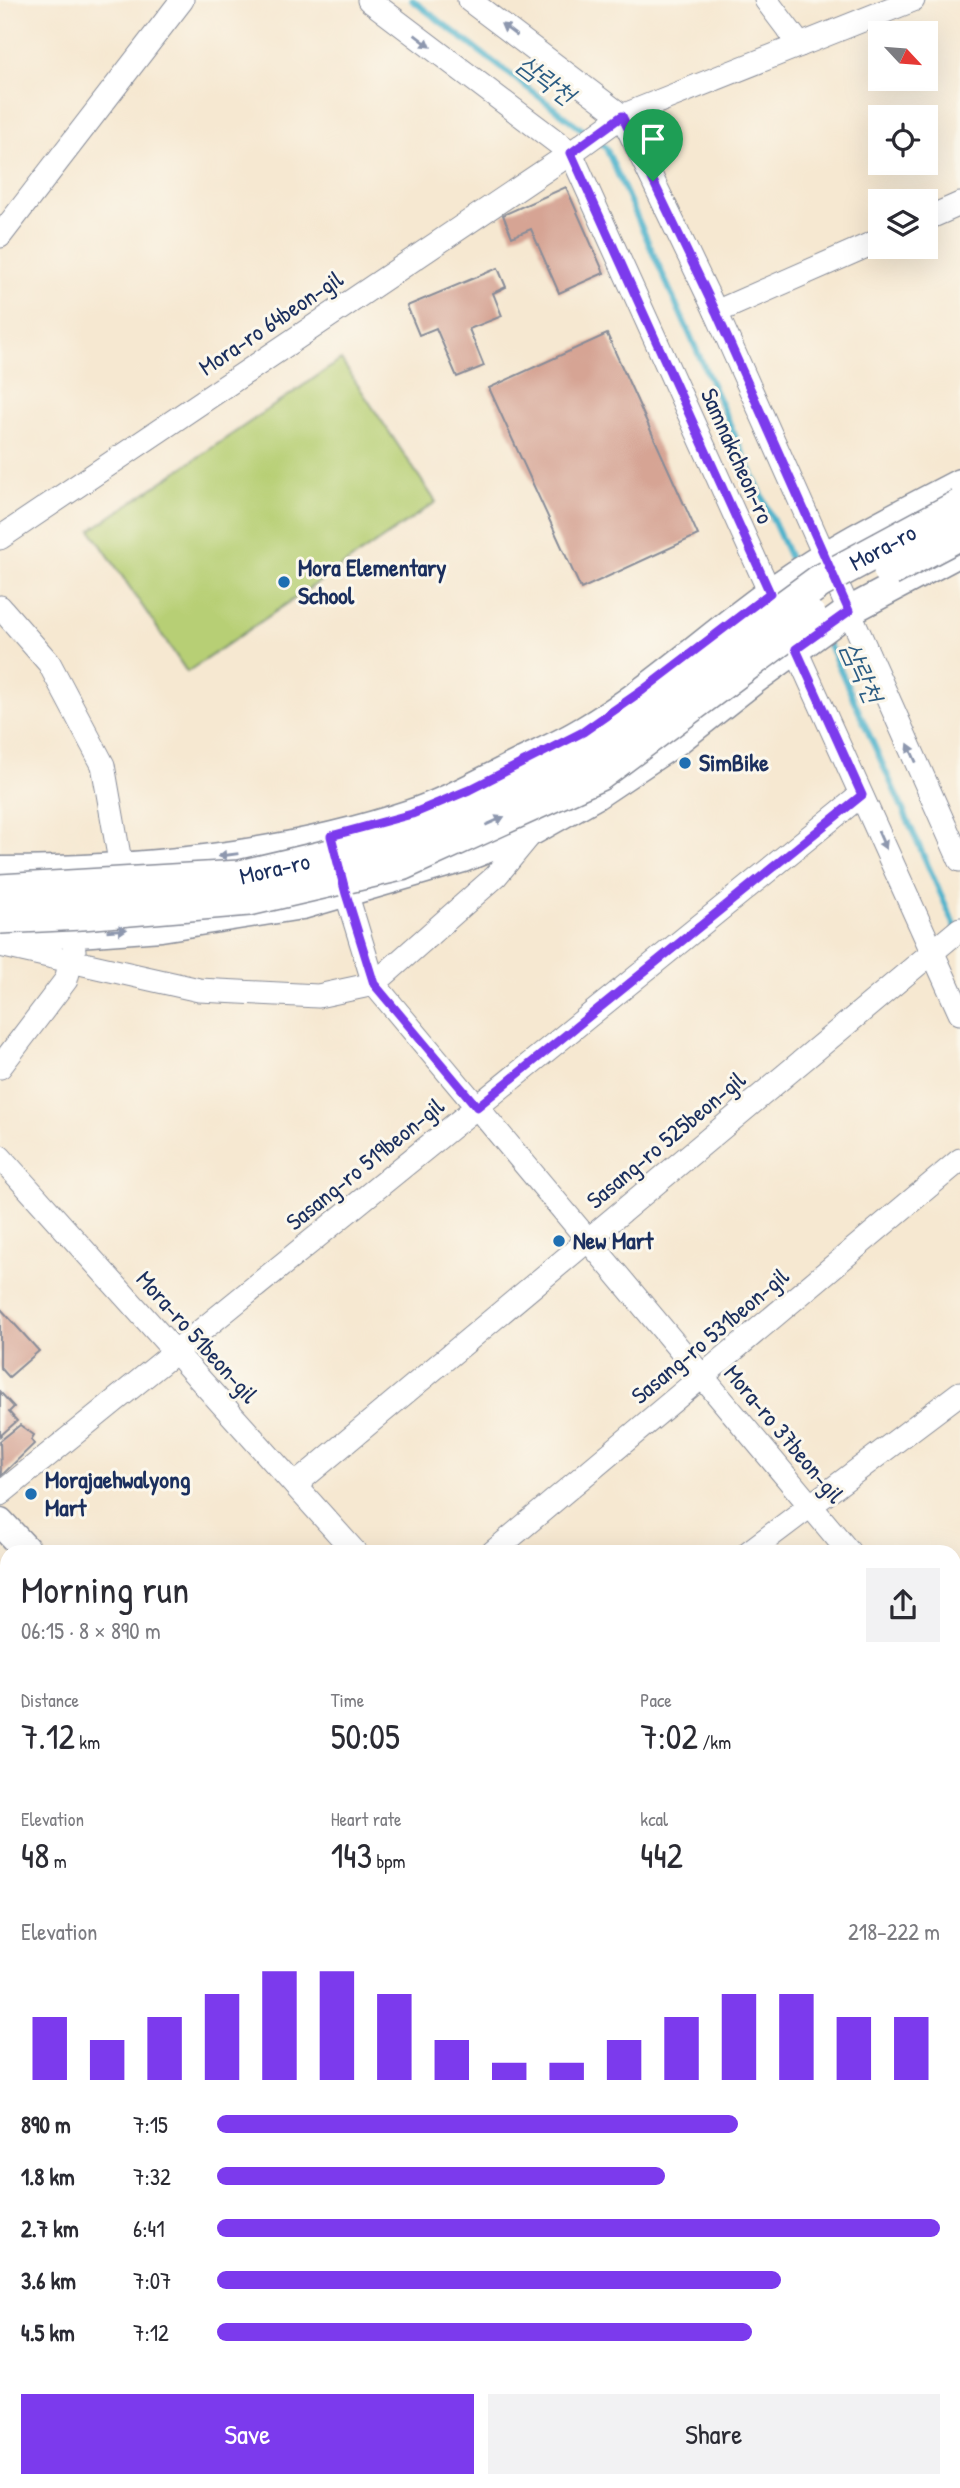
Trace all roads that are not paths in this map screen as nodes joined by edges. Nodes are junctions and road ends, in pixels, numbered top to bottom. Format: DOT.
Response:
graph roads {
  1 [pos="182,0"];
  2 [pos="369,0"];
  3 [pos="766,0"];
  4 [pos="913,0"];
  5 [pos="473,1"];
  6 [pos="800,45"];
  7 [pos="613,123"];
  8 [pos="576,149"];
  9 [pos="960,204"];
  10 [pos="938,214"];
  11 [pos="0,236"];
  12 [pos="868,245"];
  13 [pos="716,312"];
  14 [pos="960,483"];
  15 [pos="960,506"];
  16 [pos="960,533"];
  17 [pos="0,538"];
  18 [pos="960,552"];
  19 [pos="797,574"];
  20 [pos="0,607"];
  21 [pos="823,630"];
  22 [pos="862,795"];
  23 [pos="534,830"];
  24 [pos="331,836"];
  25 [pos="960,860"];
  26 [pos="121,867"];
  27 [pos="0,871"];
  28 [pos="0,891"];
  29 [pos="346,894"];
  30 [pos="0,916"];
  31 [pos="0,933"];
  32 [pos="78,933"];
  33 [pos="945,941"];
  34 [pos="0,945"];
  35 [pos="70,962"];
  36 [pos="374,984"];
  37 [pos="960,1013"];
  38 [pos="0,1067"];
  39 [pos="477,1107"];
  40 [pos="0,1157"];
  41 [pos="960,1160"];
  42 [pos="588,1240"];
  43 [pos="175,1352"];
  44 [pos="702,1377"];
  45 [pos="960,1393"];
  46 [pos="295,1485"];
  47 [pos="0,1494"];
  48 [pos="811,1507"];
  49 [pos="0,1522"];
  50 [pos="21,1545"];
  51 [pos="349,1545"];
  52 [pos="501,1545"];
  53 [pos="758,1545"];
  54 [pos="843,1545"];
  1 -- 11 [label="street"];
  2 -- 8 [label="street, Samnakcheon-ro, one-way"];
  3 -- 6 [label="street"];
  4 -- 6 [label="street, Mora-ro 64beon-gil"];
  7 -- 5 [label="street, Samnakcheon-ro, one-way"];
  6 -- 7 [label="street, Mora-ro 64beon-gil"];
  7 -- 8 [label="street, Mora-ro 64beon-gil"];
  7 -- 13 [label="street, Samnakcheon-ro"];
  8 -- 17 [label="street, Mora-ro 64beon-gil"];
  8 -- 19 [label="street, Samnakcheon-ro"];
  9 -- 10 [label="street"];
  12 -- 13 [label="street"];
  13 -- 19 [label="street, Samnakcheon-ro"];
  14 -- 19 [label="main road, Mora-ro"];
  15 -- 28 [label="highway, Mora-ro, bridge"];
  30 -- 16 [label="highway, Mora-ro, one-way, bridge"];
  18 -- 21 [label="main road, Mora-ro"];
  19 -- 21 [label="street, Samnakcheon-ro"];
  19 -- 21 [label="street, Samnakcheon-ro"];
  19 -- 24 [label="main road, Mora-ro"];
  20 -- 26 [label="street"];
  21 -- 22 [label="street, Samnakcheon-ro"];
  21 -- 23 [label="main road, Mora-ro"];
  25 -- 21 [label="street, Samnakcheon-ro, one-way"];
  22 -- 33 [label="street, Samnakcheon-ro, one-way"];
  22 -- 39 [label="street, Sasang-ro 519beon-gil"];
  23 -- 29 [label="main road, Mora-ro"];
  23 -- 36 [label="street"];
  24 -- 26 [label="main road, Mora-ro, one-way"];
  24 -- 29 [label="street, Mora-ro 37beon-gil"];
  26 -- 27 [label="main road, Mora-ro"];
  32 -- 29 [label="main road, Mora-ro, one-way"];
  29 -- 36 [label="street, Mora-ro 37beon-gil"];
  31 -- 32 [label="main road, Mora-ro"];
  32 -- 35 [label="street"];
  33 -- 37 [label="street, Samnakcheon-ro"];
  33 -- 42 [label="street, Sasang-ro 525beon-gil"];
  34 -- 35 [label="street"];
  35 -- 36 [label="street"];
  35 -- 38 [label="street"];
  36 -- 39 [label="street, Mora-ro 37beon-gil"];
  39 -- 42 [label="street, Mora-ro 37beon-gil"];
  39 -- 43 [label="street, Sasang-ro 519beon-gil"];
  40 -- 43 [label="street, Mora-ro 51beon-gil"];
  41 -- 44 [label="street, Sasang-ro 531beon-gil"];
  42 -- 44 [label="street, Mora-ro 37beon-gil"];
  42 -- 46 [label="street, Sasang-ro 525beon-gil"];
  43 -- 46 [label="street, Mora-ro 51beon-gil"];
  43 -- 47 [label="street, Sasang-ro 519beon-gil"];
  44 -- 48 [label="street, Mora-ro 37beon-gil"];
  44 -- 52 [label="street, Sasang-ro 531beon-gil"];
  45 -- 48 [label="street"];
  46 -- 51 [label="street, Mora-ro 51beon-gil"];
  48 -- 53 [label="street"];
  48 -- 54 [label="street, Mora-ro 37beon-gil"];
  49 -- 50 [label="main road"];
}
